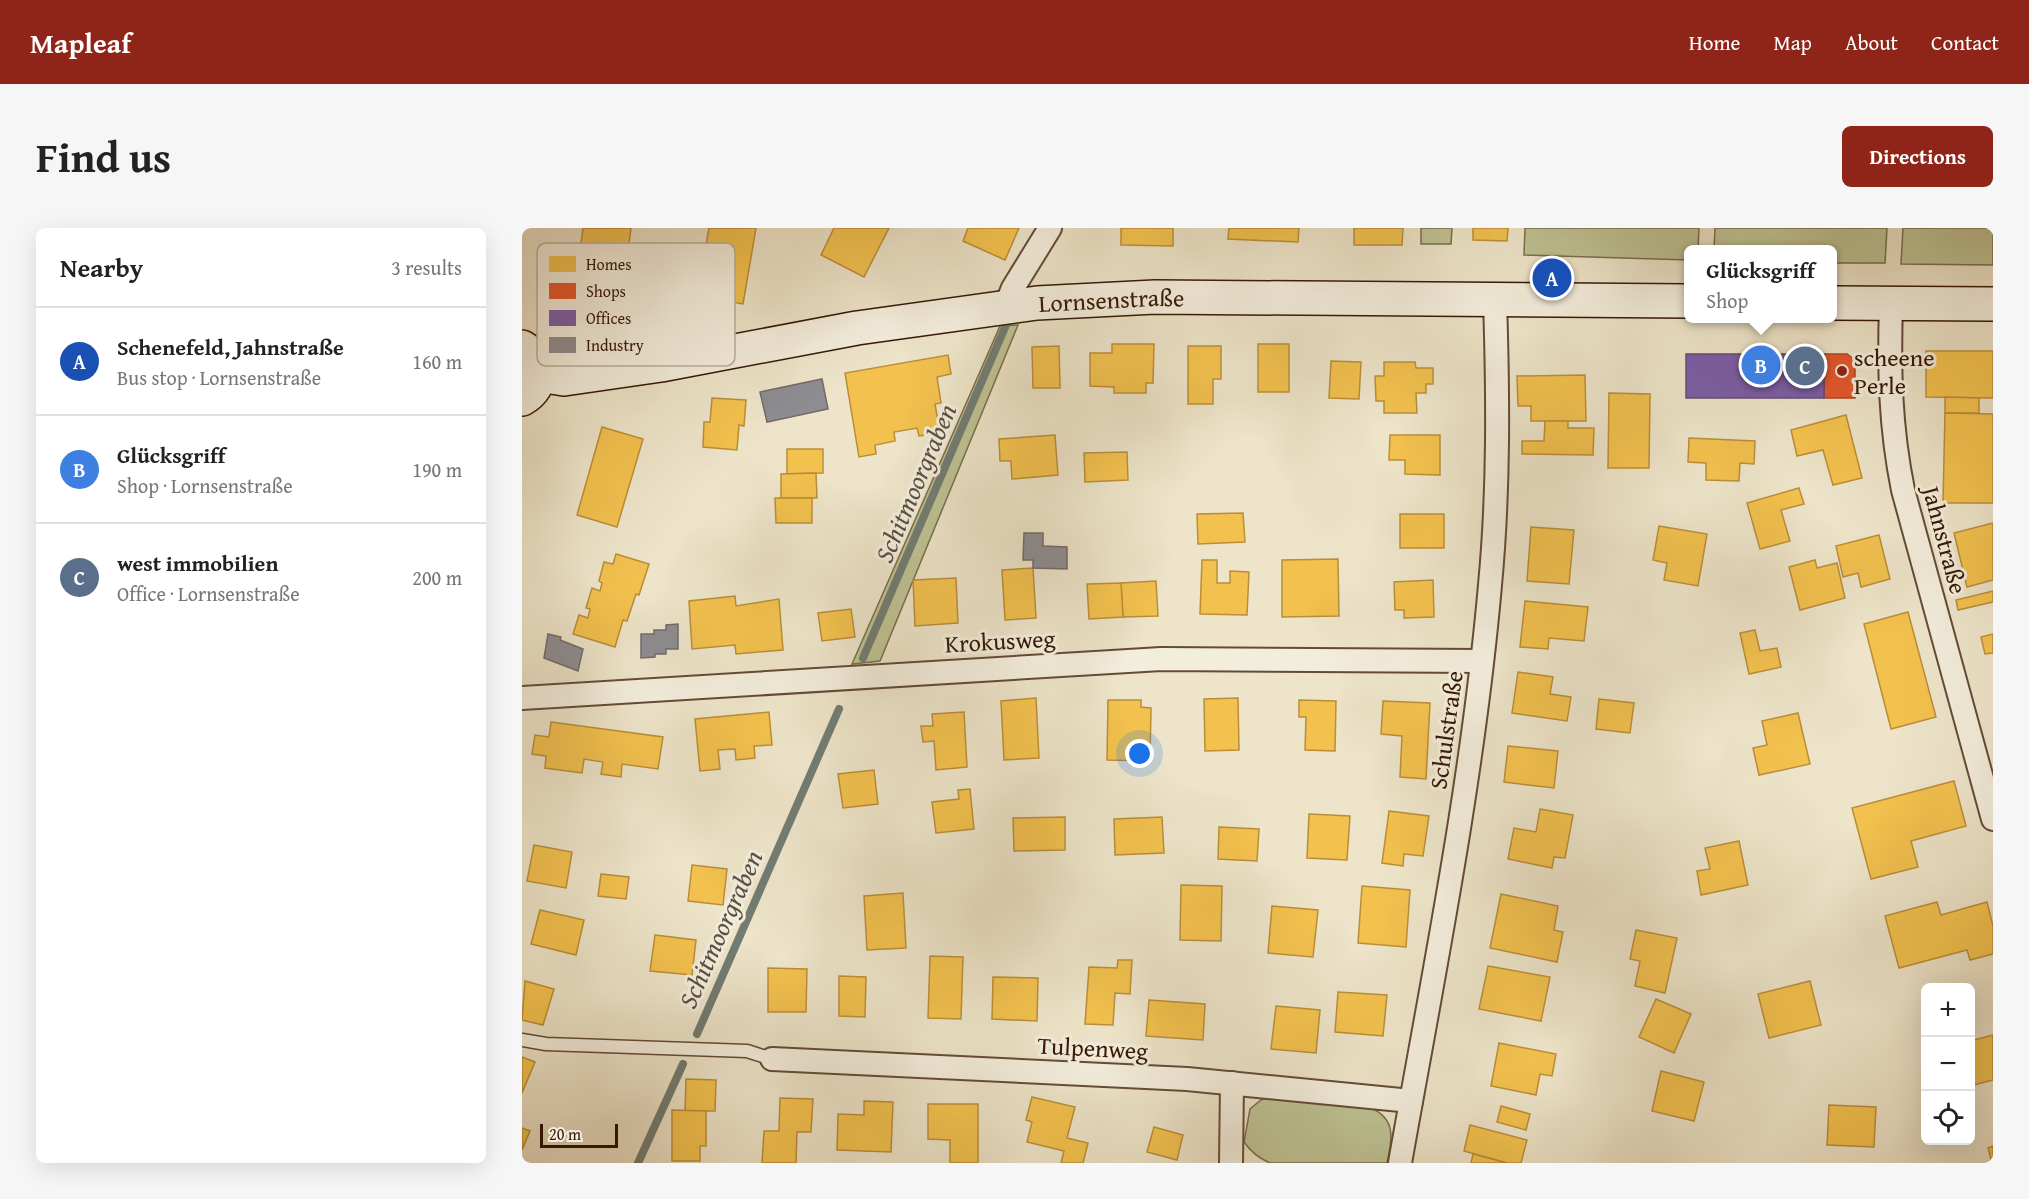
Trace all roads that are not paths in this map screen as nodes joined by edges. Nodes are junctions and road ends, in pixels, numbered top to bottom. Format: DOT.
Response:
graph roads {
  1 [pos="1050,228"];
  2 [pos="1495,300"];
  3 [pos="1684,301"];
  4 [pos="1837,303"];
  5 [pos="1891,304"];
  6 [pos="1993,304"];
  7 [pos="1006,305"];
  8 [pos="522,346"];
  9 [pos="735,349"];
  10 [pos="654,366"];
  11 [pos="530,387"];
  12 [pos="1482,661"];
  13 [pos="522,698"];
  14 [pos="1993,819"];
  15 [pos="522,1040"];
  16 [pos="772,1059"];
  17 [pos="1232,1083"];
  18 [pos="1411,1101"];
  19 [pos="1235,1161"];
  20 [pos="1400,1163"];
  1 -- 7 [label="street"];
  2 -- 3 [label="street, Lornsenstraße"];
  2 -- 7 [label="street, Lornsenstraße"];
  2 -- 12 [label="street, Schulstraße"];
  4 -- 5 [label="street"];
  5 -- 6 [label="street"];
  5 -- 14 [label="street, Jahnstraße"];
  7 -- 9 [label="street, Lornsenstraße"];
  8 -- 11 [label="street"];
  10 -- 11 [label="street, Lornsenstraße"];
  12 -- 13 [label="street, Krokusweg"];
  12 -- 18 [label="street, Schulstraße"];
  15 -- 16 [label="lane"];
  16 -- 17 [label="street, Tulpenweg"];
  17 -- 18 [label="street, Tulpenweg"];
  17 -- 19 [label="street"];
  18 -- 20 [label="street, Schulstraße"];
}
